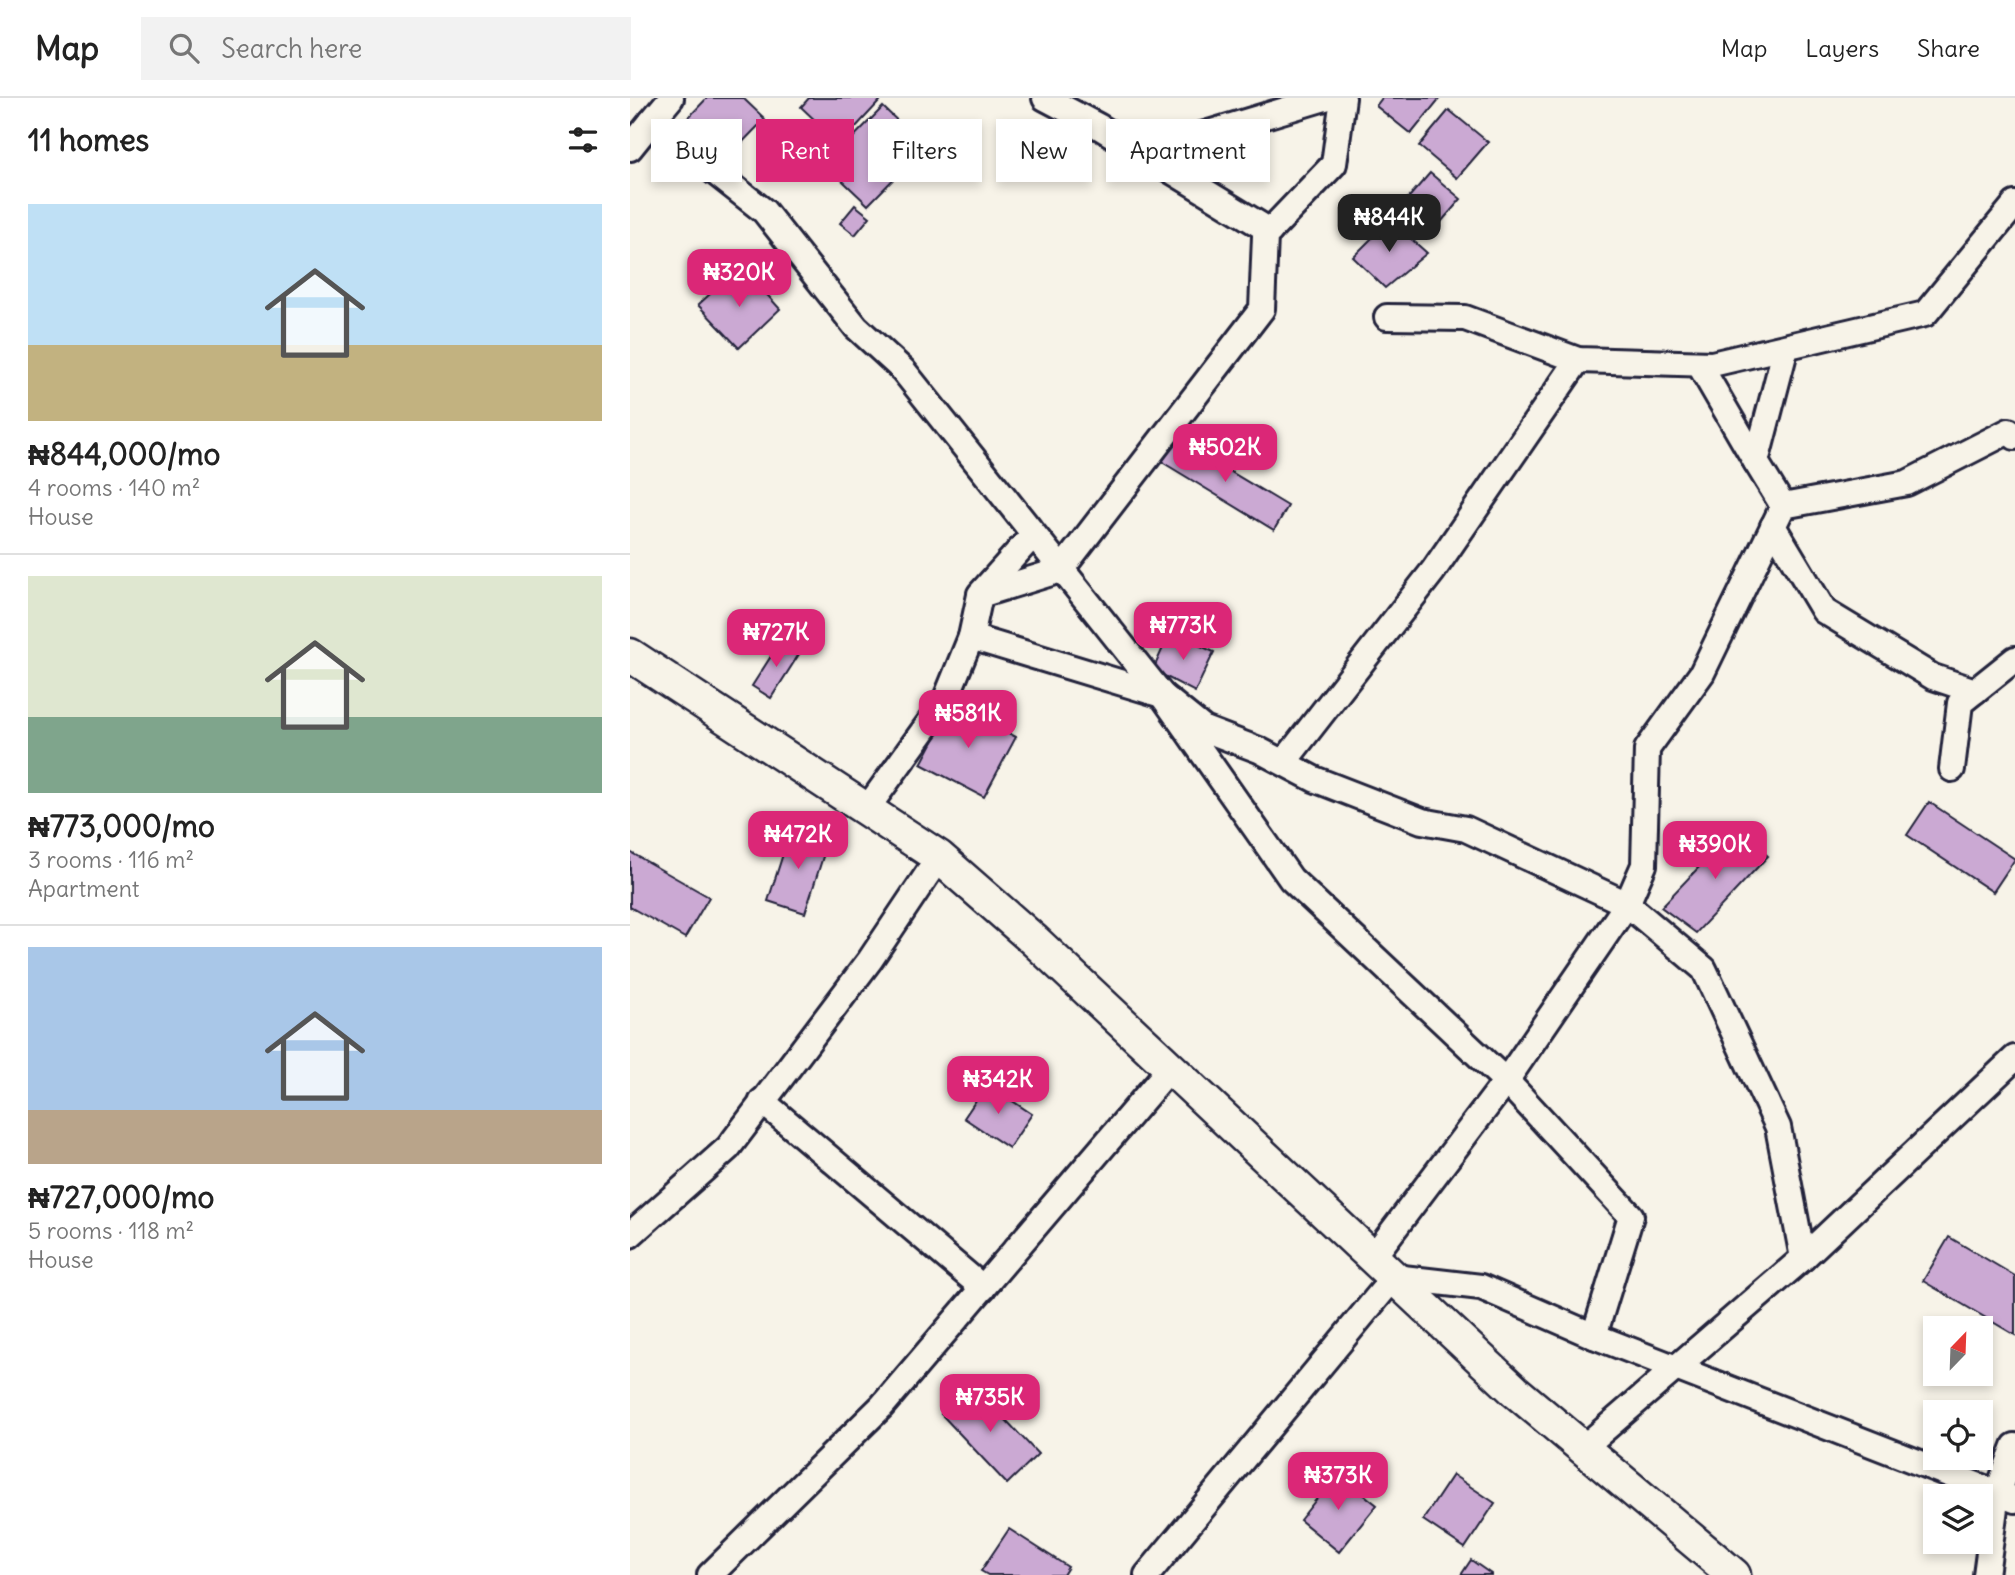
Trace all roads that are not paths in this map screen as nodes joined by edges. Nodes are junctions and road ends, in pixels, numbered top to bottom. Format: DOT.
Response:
graph roads {
  1 [pos="671,98"];
  2 [pos="1045,98"];
  3 [pos="1325,98"];
  4 [pos="1343,98"];
  5 [pos="654,119"];
  6 [pos="1255,119"];
  7 [pos="651,123"];
  8 [pos="1106,133"];
  9 [pos="630,148"];
  10 [pos="728,182"];
  11 [pos="1190,182"];
  12 [pos="2015,204"];
  13 [pos="1270,231"];
  14 [pos="1387,317"];
  15 [pos="1786,347"];
  16 [pos="1578,360"];
  17 [pos="1699,364"];
  18 [pos="2015,437"];
  19 [pos="1756,462"];
  20 [pos="1778,516"];
  21 [pos="1033,535"];
  22 [pos="1061,570"];
  23 [pos="980,594"];
  24 [pos="971,637"];
  25 [pos="630,655"];
  26 [pos="2015,659"];
  27 [pos="1975,691"];
  28 [pos="1162,695"];
  29 [pos="1284,762"];
  30 [pos="1952,769"];
  31 [pos="866,810"];
  32 [pos="939,857"];
  33 [pos="1627,904"];
  34 [pos="2015,1058"];
  35 [pos="1171,1067"];
  36 [pos="1506,1081"];
  37 [pos="762,1101"];
  38 [pos="630,1235"];
  39 [pos="1803,1258"];
  40 [pos="1383,1267"];
  41 [pos="983,1289"];
  42 [pos="1594,1336"];
  43 [pos="1673,1367"];
  44 [pos="2015,1446"];
  45 [pos="1583,1448"];
  46 [pos="2006,1496"];
  47 [pos="710,1575"];
  48 [pos="1147,1575"];
  49 [pos="1734,1575"];
  50 [pos="1986,1575"];
  1 -- 5 [label="street"];
  2 -- 8 [label="street"];
  3 -- 6 [label="street"];
  4 -- 13 [label="street"];
  7 -- 9 [label="street"];
  10 -- 21 [label="street"];
  11 -- 13 [label="street"];
  12 -- 15 [label="street"];
  13 -- 22 [label="street"];
  14 -- 16 [label="street"];
  15 -- 17 [label="street"];
  15 -- 19 [label="street"];
  16 -- 17 [label="street"];
  16 -- 29 [label="street"];
  17 -- 19 [label="street"];
  18 -- 20 [label="street"];
  19 -- 20 [label="street"];
  20 -- 27 [label="street"];
  20 -- 33 [label="street"];
  21 -- 22 [label="street"];
  21 -- 23 [label="street"];
  22 -- 23 [label="street"];
  22 -- 28 [label="street"];
  23 -- 24 [label="street"];
  24 -- 28 [label="street"];
  24 -- 31 [label="street"];
  25 -- 31 [label="street"];
  26 -- 27 [label="street"];
  27 -- 30 [label="street"];
  28 -- 29 [label="street"];
  28 -- 36 [label="street"];
  29 -- 33 [label="street"];
  31 -- 32 [label="street"];
  32 -- 35 [label="street"];
  32 -- 37 [label="street"];
  33 -- 36 [label="street"];
  33 -- 39 [label="street"];
  34 -- 39 [label="street"];
  35 -- 40 [label="street"];
  35 -- 41 [label="street"];
  36 -- 40 [label="street"];
  36 -- 42 [label="street"];
  37 -- 38 [label="street"];
  37 -- 41 [label="street"];
  39 -- 43 [label="street"];
  40 -- 42 [label="street"];
  40 -- 45 [label="street"];
  40 -- 48 [label="street"];
  41 -- 47 [label="street"];
  42 -- 43 [label="street"];
  43 -- 45 [label="street"];
  43 -- 46 [label="street"];
  44 -- 46 [label="street"];
  45 -- 49 [label="street"];
  46 -- 50 [label="street"];
}
